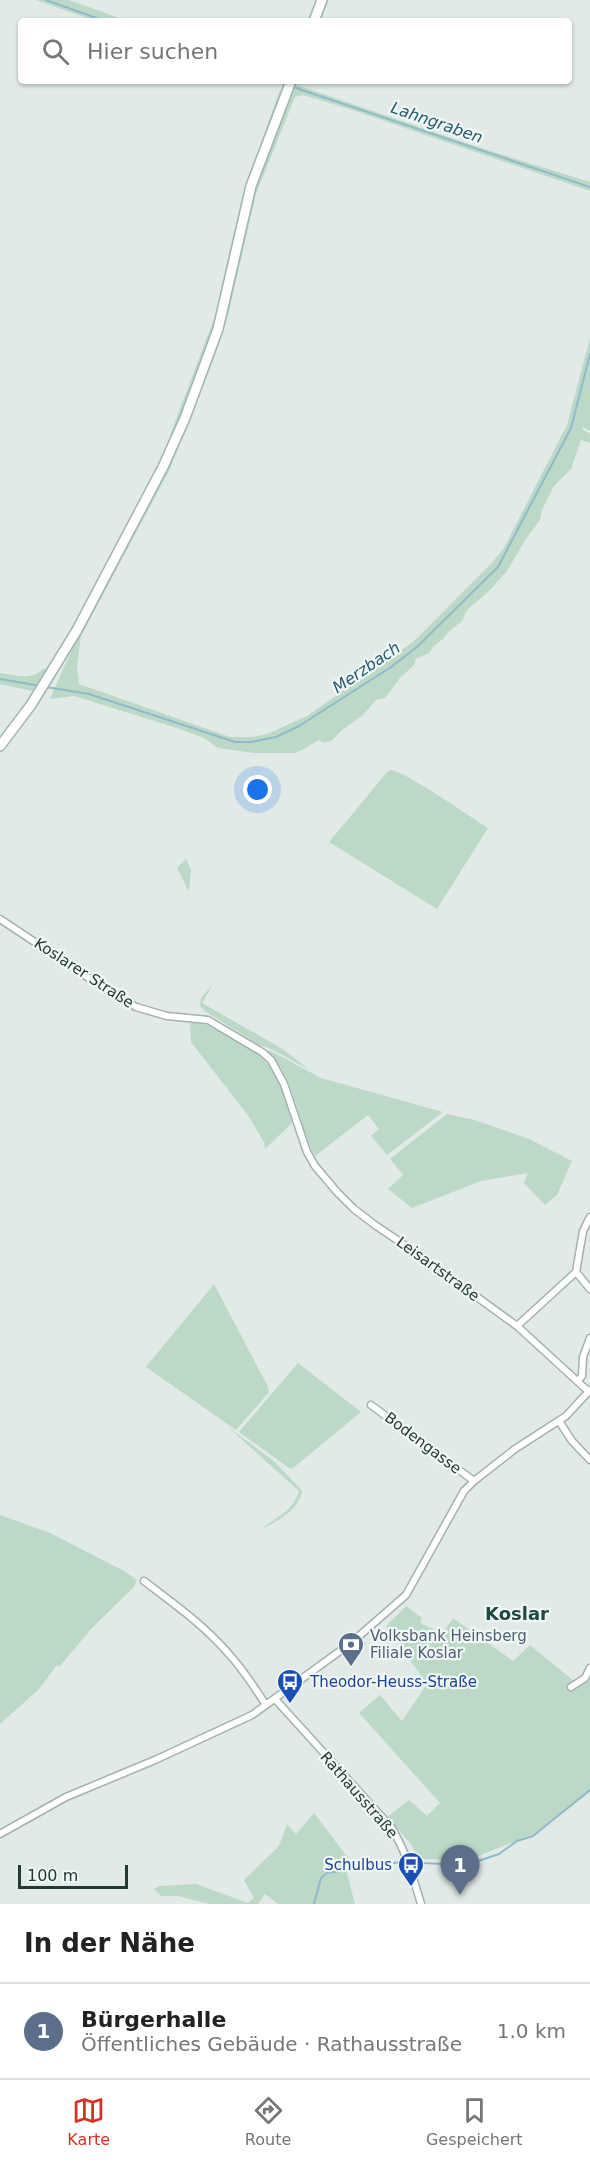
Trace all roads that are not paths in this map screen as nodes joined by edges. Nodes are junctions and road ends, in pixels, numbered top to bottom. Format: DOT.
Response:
graph roads {
  1 [pos="322,0"];
  2 [pos="315,18"];
  3 [pos="290,84"];
  4 [pos="0,746"];
  5 [pos="0,919"];
  6 [pos="208,1020"];
  7 [pos="590,1217"];
  8 [pos="576,1272"];
  9 [pos="590,1289"];
  10 [pos="517,1326"];
  11 [pos="590,1338"];
  12 [pos="578,1381"];
  13 [pos="589,1390"];
  14 [pos="371,1405"];
  15 [pos="559,1421"];
  16 [pos="590,1460"];
  17 [pos="474,1481"];
  18 [pos="144,1581"];
  19 [pos="590,1668"];
  20 [pos="571,1687"];
  21 [pos="275,1699"];
  22 [pos="266,1706"];
  23 [pos="0,1834"];
  24 [pos="421,1904"];
  1 -- 2 [label="main road"];
  3 -- 4 [label="main road"];
  5 -- 6 [label="street, Koslarer Straße"];
  6 -- 10 [label="street, Leisartstraße"];
  7 -- 8 [label="street"];
  8 -- 9 [label="street"];
  8 -- 10 [label="street"];
  10 -- 12 [label="street, Leisartstraße"];
  11 -- 12 [label="street"];
  12 -- 13 [label="street, Leisartstraße"];
  13 -- 15 [label="street"];
  14 -- 17 [label="street, Bodengasse"];
  15 -- 16 [label="street"];
  15 -- 17 [label="street"];
  17 -- 21 [label="street"];
  18 -- 22 [label="street"];
  19 -- 20 [label="street"];
  21 -- 22 [label="street"];
  21 -- 24 [label="street, Rathausstraße"];
  22 -- 23 [label="street"];
}
